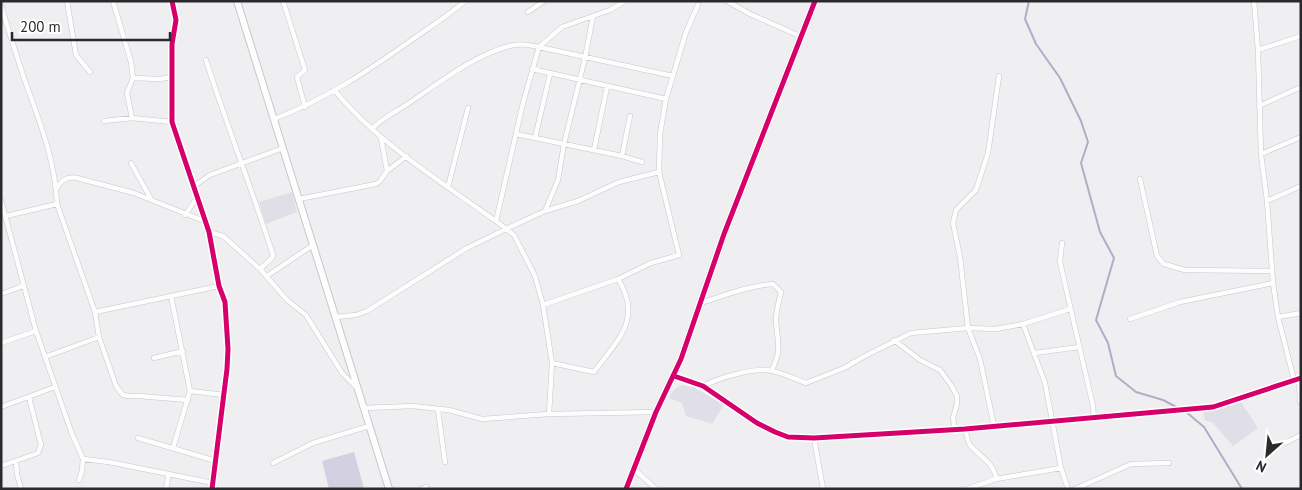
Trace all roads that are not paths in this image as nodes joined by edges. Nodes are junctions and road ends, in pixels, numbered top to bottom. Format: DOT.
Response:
graph roads {
  1 [pos="113,1"];
  2 [pos="172,1"];
  3 [pos="237,1"];
  4 [pos="283,1"];
  5 [pos="465,1"];
  6 [pos="544,1"];
  7 [pos="625,1"];
  8 [pos="727,1"];
  9 [pos="815,1"];
  10 [pos="1254,1"];
  11 [pos="68,2"];
  12 [pos="698,4"];
  13 [pos="1,5"];
  14 [pos="2,11"];
  15 [pos="528,12"];
  16 [pos="593,16"];
  17 [pos="802,37"];
  18 [pos="1301,37"];
  19 [pos="540,47"];
  20 [pos="1258,50"];
  21 [pos="586,58"];
  22 [pos="206,60"];
  23 [pos="532,69"];
  24 [pos="90,72"];
  25 [pos="550,74"];
  26 [pos="673,76"];
  27 [pos="998,76"];
  28 [pos="171,77"];
  29 [pos="133,78"];
  30 [pos="580,81"];
  31 [pos="607,87"];
  32 [pos="1301,87"];
  33 [pos="335,91"];
  34 [pos="666,100"];
  35 [pos="1259,106"];
  36 [pos="305,107"];
  37 [pos="468,108"];
  38 [pos="630,116"];
  39 [pos="132,118"];
  40 [pos="274,119"];
  41 [pos="104,121"];
  42 [pos="172,122"];
  43 [pos="372,129"];
  44 [pos="516,134"];
  45 [pos="1301,137"];
  46 [pos="381,138"];
  47 [pos="535,138"];
  48 [pos="564,144"];
  49 [pos="283,148"];
  50 [pos="594,150"];
  51 [pos="1261,154"];
  52 [pos="407,156"];
  53 [pos="622,156"];
  54 [pos="642,162"];
  55 [pos="131,163"];
  56 [pos="240,163"];
  57 [pos="387,171"];
  58 [pos="659,172"];
  59 [pos="1140,179"];
  60 [pos="194,186"];
  61 [pos="1301,186"];
  62 [pos="448,187"];
  63 [pos="56,189"];
  64 [pos="198,196"];
  65 [pos="299,199"];
  66 [pos="1,200"];
  67 [pos="152,200"];
  68 [pos="1267,201"];
  69 [pos="57,204"];
  70 [pos="545,211"];
  71 [pos="185,215"];
  72 [pos="6,216"];
  73 [pos="204,221"];
  74 [pos="496,221"];
  75 [pos="506,229"];
  76 [pos="209,232"];
  77 [pos="1062,243"];
  78 [pos="313,245"];
  79 [pos="260,268"];
  80 [pos="1272,270"];
  81 [pos="267,276"];
  82 [pos="618,279"];
  83 [pos="1273,284"];
  84 [pos="23,286"];
  85 [pos="218,286"];
  86 [pos="1,294"];
  87 [pos="171,296"];
  88 [pos="701,303"];
  89 [pos="543,305"];
  90 [pos="1070,309"];
  91 [pos="95,312"];
  92 [pos="1301,313"];
  93 [pos="336,317"];
  94 [pos="1278,317"];
  95 [pos="1130,319"];
  96 [pos="1023,324"];
  97 [pos="968,328"];
  98 [pos="36,331"];
  99 [pos="99,337"];
  100 [pos="894,340"];
  101 [pos="1,343"];
  102 [pos="1079,347"];
  103 [pos="183,351"];
  104 [pos="1035,353"];
  105 [pos="44,357"];
  106 [pos="154,358"];
  107 [pos="552,362"];
  108 [pos="771,371"];
  109 [pos="674,376"];
  110 [pos="1300,378"];
  111 [pos="1294,380"];
  112 [pos="703,386"];
  113 [pos="55,387"];
  114 [pos="357,388"];
  115 [pos="190,390"];
  116 [pos="224,395"];
  117 [pos="29,397"];
  118 [pos="188,400"];
  119 [pos="1300,402"];
  120 [pos="1,407"];
  121 [pos="363,408"];
  122 [pos="438,410"];
  123 [pos="656,412"];
  124 [pos="549,414"];
  125 [pos="1094,418"];
  126 [pos="1052,422"];
  127 [pos="369,426"];
  128 [pos="994,426"];
  129 [pos="965,429"];
  130 [pos="955,430"];
  131 [pos="1301,435"];
  132 [pos="138,438"];
  133 [pos="814,438"];
  134 [pos="1285,443"];
  135 [pos="173,448"];
  136 [pos="83,459"];
  137 [pos="16,461"];
  138 [pos="216,461"];
  139 [pos="445,462"];
  140 [pos="273,463"];
  141 [pos="1169,463"];
  142 [pos="1,466"];
  143 [pos="633,468"];
  144 [pos="1061,468"];
  145 [pos="169,474"];
  146 [pos="996,479"];
  147 [pos="78,480"];
  148 [pos="213,486"];
  149 [pos="21,489"];
  150 [pos="166,489"];
  151 [pos="389,489"];
  152 [pos="626,489"];
  153 [pos="656,489"];
  154 [pos="823,489"];
  155 [pos="967,489"];
  156 [pos="1068,489"];
  157 [pos="1076,489"];
  1 -- 29 [label="street"];
  2 -- 28 [label="street"];
  3 -- 40 [label="street"];
  4 -- 36 [label="street"];
  5 -- 33 [label="street"];
  6 -- 15 [label="street"];
  7 -- 16 [label="street"];
  8 -- 17 [label="street"];
  9 -- 17 [label="street"];
  10 -- 20 [label="street"];
  11 -- 24 [label="street"];
  12 -- 26 [label="street"];
  13 -- 14 [label="street"];
  14 -- 63 [label="street"];
  16 -- 19 [label="street"];
  16 -- 21 [label="street"];
  17 -- 88 [label="street"];
  18 -- 20 [label="street"];
  19 -- 21 [label="street"];
  19 -- 23 [label="street"];
  19 -- 43 [label="street"];
  20 -- 35 [label="street"];
  21 -- 26 [label="street"];
  21 -- 30 [label="street"];
  22 -- 56 [label="street"];
  23 -- 25 [label="street"];
  23 -- 44 [label="street"];
  25 -- 30 [label="street"];
  25 -- 47 [label="street"];
  26 -- 34 [label="street"];
  27 -- 97 [label="street"];
  28 -- 29 [label="street"];
  28 -- 42 [label="street"];
  29 -- 39 [label="street"];
  30 -- 31 [label="street"];
  30 -- 48 [label="street"];
  31 -- 34 [label="street"];
  31 -- 50 [label="street"];
  32 -- 35 [label="street"];
  33 -- 36 [label="street"];
  33 -- 43 [label="street"];
  34 -- 58 [label="street"];
  35 -- 51 [label="street"];
  36 -- 40 [label="street"];
  37 -- 62 [label="street"];
  38 -- 53 [label="street"];
  39 -- 41 [label="street"];
  39 -- 42 [label="street"];
  40 -- 49 [label="street"];
  42 -- 60 [label="street"];
  43 -- 46 [label="street"];
  44 -- 47 [label="street"];
  44 -- 74 [label="street"];
  45 -- 51 [label="street"];
  46 -- 52 [label="street"];
  46 -- 57 [label="street"];
  47 -- 48 [label="street"];
  48 -- 50 [label="street"];
  48 -- 70 [label="street"];
  49 -- 56 [label="street"];
  49 -- 65 [label="street"];
  50 -- 53 [label="street"];
  51 -- 68 [label="street"];
  52 -- 57 [label="street"];
  52 -- 62 [label="street"];
  53 -- 54 [label="street"];
  55 -- 67 [label="street"];
  56 -- 60 [label="street"];
  56 -- 79 [label="street"];
  57 -- 65 [label="street"];
  58 -- 70 [label="street"];
  58 -- 82 [label="street"];
  59 -- 80 [label="street"];
  60 -- 64 [label="street"];
  61 -- 68 [label="street"];
  62 -- 74 [label="street"];
  63 -- 67 [label="street"];
  63 -- 69 [label="street"];
  64 -- 71 [label="street"];
  64 -- 73 [label="street"];
  65 -- 78 [label="street"];
  66 -- 72 [label="street"];
  67 -- 71 [label="street"];
  68 -- 80 [label="street"];
  69 -- 72 [label="street"];
  69 -- 91 [label="street"];
  70 -- 75 [label="street"];
  71 -- 73 [label="street"];
  72 -- 84 [label="street"];
  73 -- 76 [label="street"];
  74 -- 75 [label="street"];
  75 -- 89 [label="street"];
  75 -- 93 [label="street"];
  76 -- 79 [label="street"];
  76 -- 85 [label="street"];
  77 -- 90 [label="street"];
  78 -- 81 [label="street"];
  78 -- 93 [label="street"];
  79 -- 81 [label="street"];
  80 -- 83 [label="street"];
  81 -- 114 [label="street"];
  82 -- 89 [label="street"];
  82 -- 107 [label="street"];
  83 -- 94 [label="street"];
  83 -- 95 [label="street"];
  84 -- 86 [label="street"];
  84 -- 98 [label="street"];
  85 -- 87 [label="street"];
  85 -- 116 [label="street"];
  87 -- 91 [label="street"];
  87 -- 103 [label="street"];
  88 -- 108 [label="street"];
  88 -- 109 [label="street"];
  89 -- 107 [label="street"];
  90 -- 96 [label="street"];
  90 -- 102 [label="street"];
  91 -- 99 [label="street"];
  92 -- 94 [label="street"];
  93 -- 114 [label="street"];
  94 -- 111 [label="street"];
  96 -- 97 [label="street"];
  96 -- 104 [label="street"];
  97 -- 100 [label="street"];
  97 -- 128 [label="street"];
  98 -- 101 [label="street"];
  98 -- 105 [label="street"];
  99 -- 105 [label="street"];
  99 -- 118 [label="street"];
  100 -- 108 [label="street"];
  100 -- 130 [label="street"];
  102 -- 104 [label="street"];
  102 -- 125 [label="street"];
  103 -- 106 [label="street"];
  103 -- 115 [label="street"];
  104 -- 126 [label="street"];
  105 -- 113 [label="street"];
  107 -- 124 [label="street"];
  108 -- 112 [label="street"];
  109 -- 112 [label="street"];
  109 -- 123 [label="street"];
  110 -- 111 [label="street"];
  110 -- 119 [label="street"];
  111 -- 125 [label="street"];
  112 -- 133 [label="street"];
  113 -- 117 [label="street"];
  113 -- 136 [label="street"];
  114 -- 121 [label="street"];
  115 -- 116 [label="street"];
  115 -- 118 [label="street"];
  116 -- 138 [label="street"];
  117 -- 120 [label="street"];
  117 -- 137 [label="street"];
  118 -- 135 [label="street"];
  121 -- 122 [label="street"];
  121 -- 127 [label="street"];
  122 -- 124 [label="street"];
  122 -- 139 [label="street"];
  123 -- 124 [label="street"];
  123 -- 143 [label="street"];
  125 -- 126 [label="street"];
  126 -- 128 [label="street"];
  126 -- 144 [label="street"];
  127 -- 140 [label="street"];
  127 -- 151 [label="street"];
  128 -- 129 [label="street"];
  129 -- 130 [label="street"];
  129 -- 146 [label="street"];
  130 -- 133 [label="street"];
  131 -- 134 [label="street"];
  132 -- 135 [label="street"];
  133 -- 154 [label="street"];
  135 -- 138 [label="street"];
  136 -- 145 [label="street"];
  136 -- 147 [label="street"];
  137 -- 142 [label="street"];
  137 -- 149 [label="street"];
  138 -- 148 [label="street"];
  141 -- 157 [label="street"];
  143 -- 152 [label="street"];
  143 -- 153 [label="street"];
  144 -- 146 [label="street"];
  144 -- 156 [label="street"];
  145 -- 148 [label="street"];
  145 -- 150 [label="street"];
  146 -- 155 [label="street"];
}
